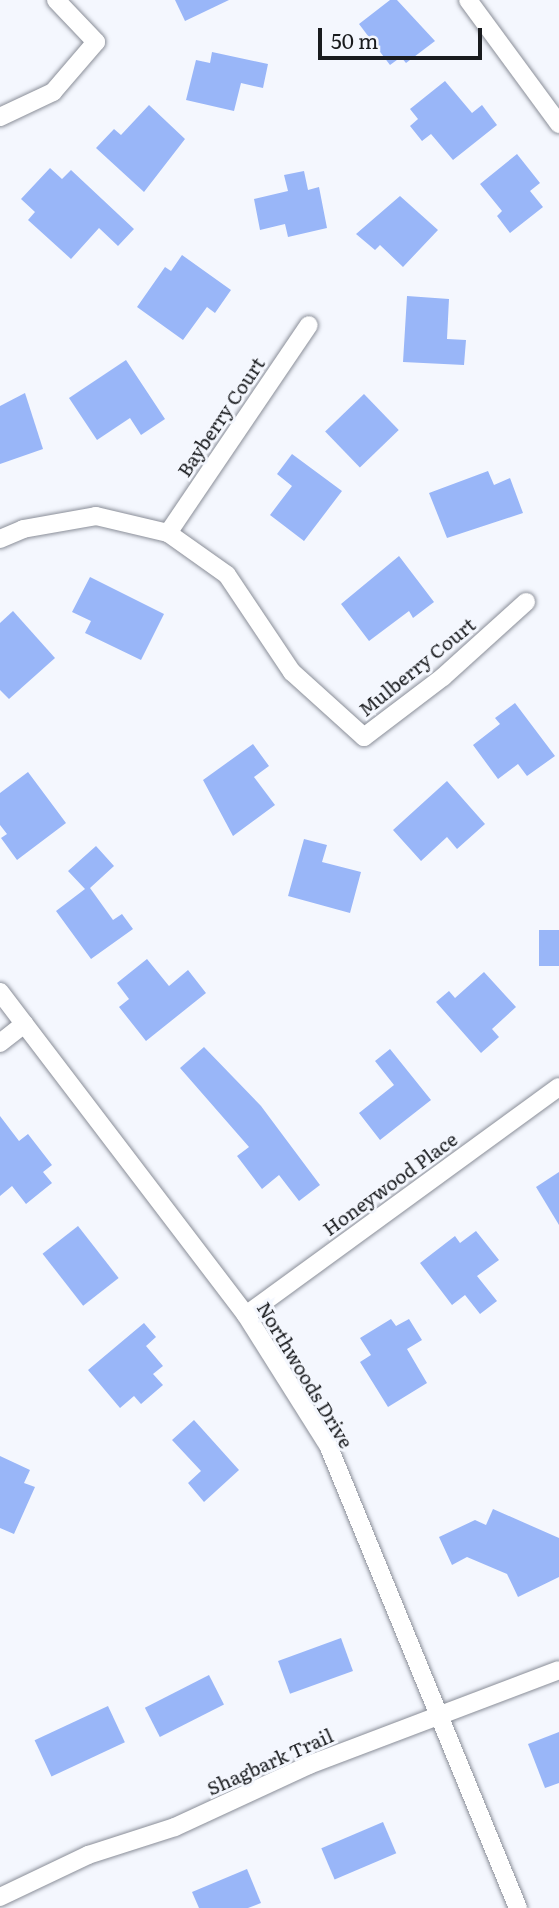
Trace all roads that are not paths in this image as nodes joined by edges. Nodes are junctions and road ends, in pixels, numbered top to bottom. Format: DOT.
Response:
graph roads {
  1 [pos="56,0"];
  2 [pos="478,3"];
  3 [pos="0,117"];
  4 [pos="559,124"];
  5 [pos="309,325"];
  6 [pos="168,533"];
  7 [pos="0,539"];
  8 [pos="526,602"];
  9 [pos="0,992"];
  10 [pos="24,1024"];
  11 [pos="0,1044"];
  12 [pos="559,1087"];
  13 [pos="246,1315"];
  14 [pos="559,1670"];
  15 [pos="437,1716"];
  16 [pos="0,1897"];
  17 [pos="518,1908"];
  1 -- 3 [label="street"];
  2 -- 4 [label="street"];
  5 -- 6 [label="street, Bayberry Court"];
  6 -- 7 [label="street, Mulberry Court"];
  6 -- 8 [label="street, Mulberry Court"];
  9 -- 10 [label="street, Northwoods Drive"];
  10 -- 11 [label="street"];
  10 -- 13 [label="street, Northwoods Drive"];
  12 -- 13 [label="street, Honeywood Place"];
  13 -- 15 [label="street, Northwoods Drive"];
  14 -- 15 [label="street, Shagbark Trail"];
  15 -- 16 [label="street, Shagbark Trail"];
  15 -- 17 [label="street, Northwoods Drive"];
}
